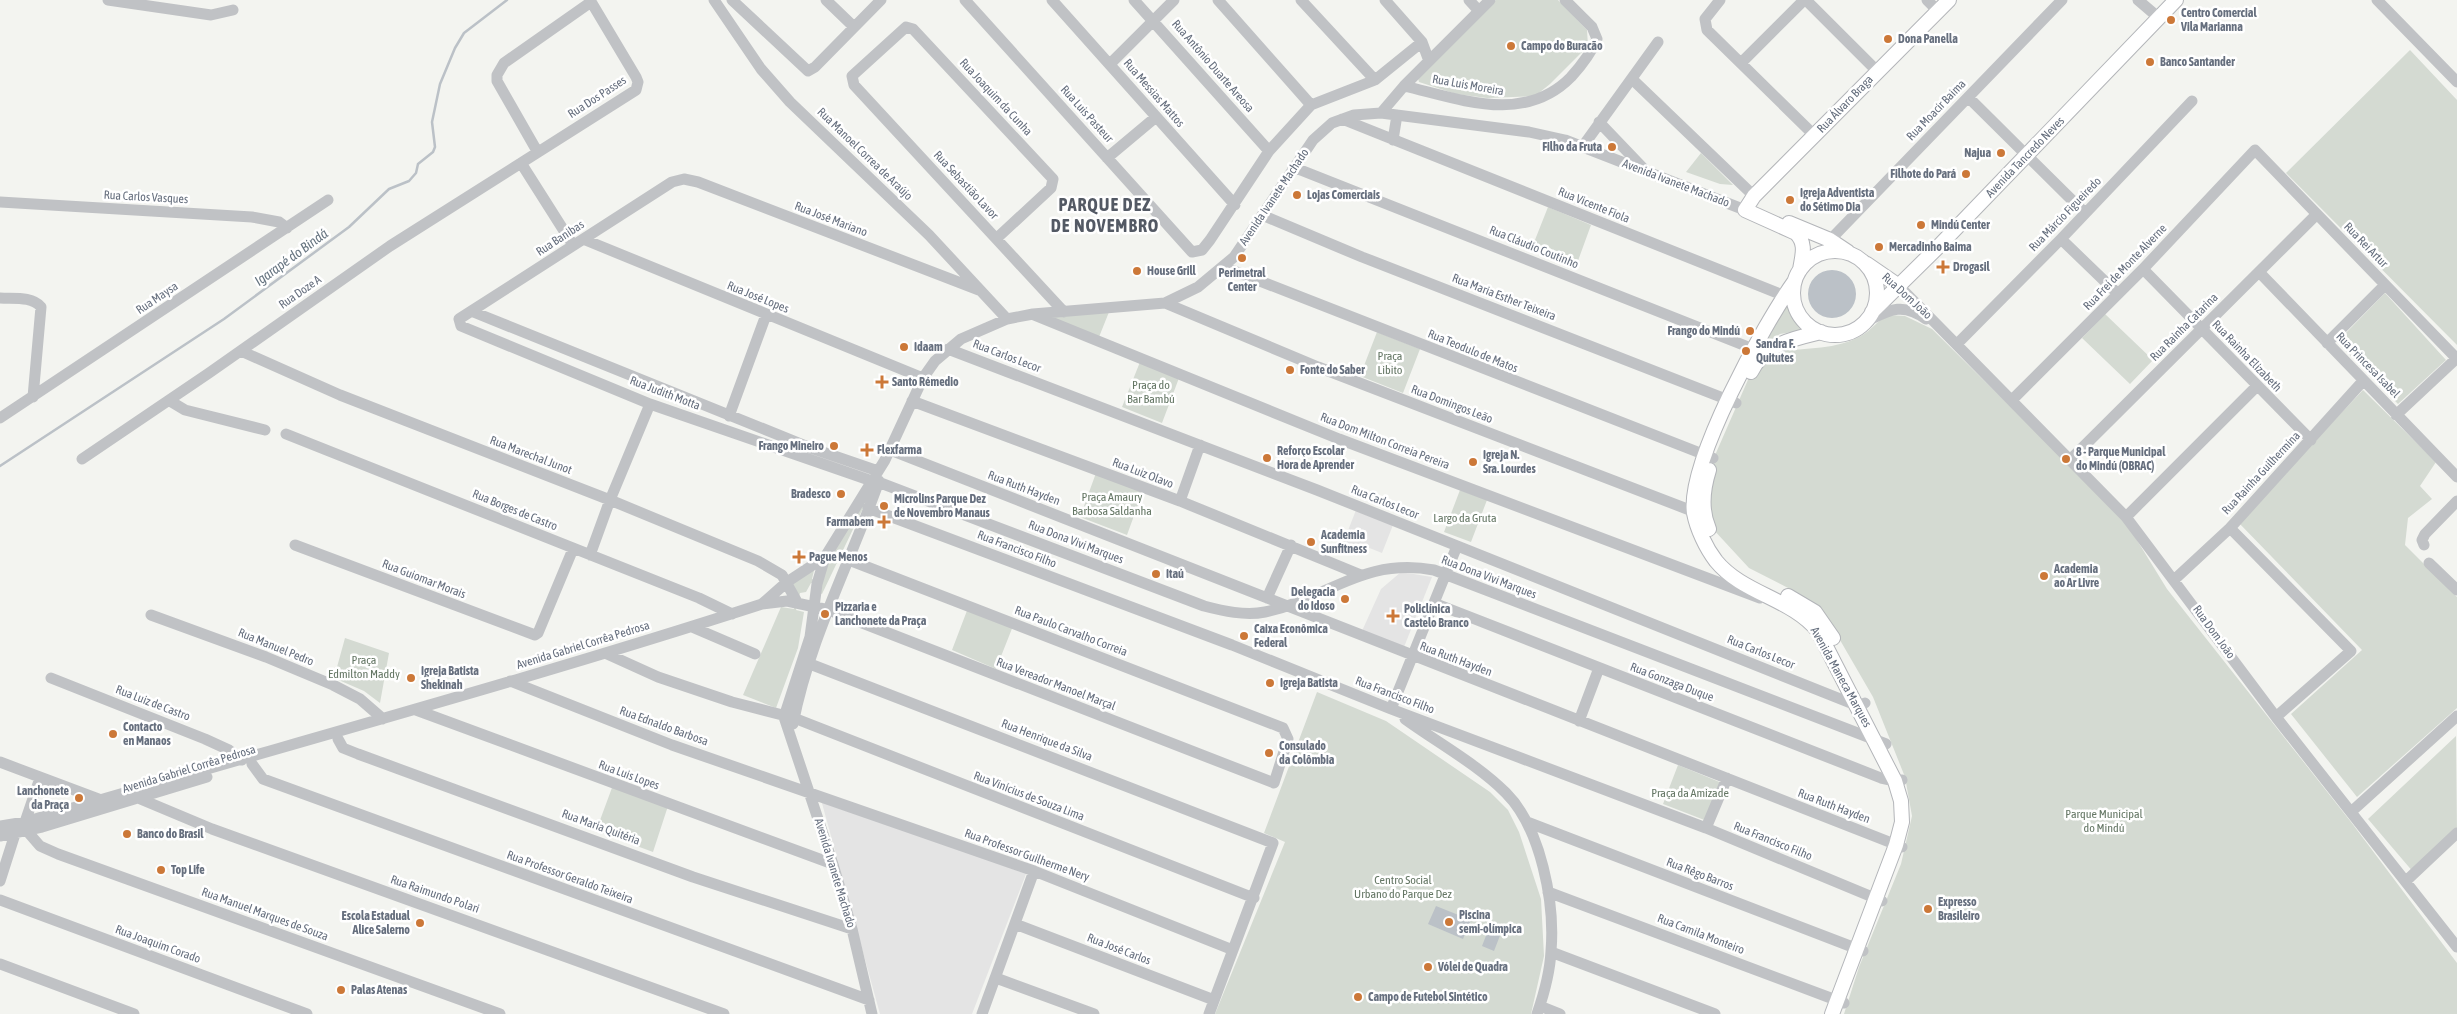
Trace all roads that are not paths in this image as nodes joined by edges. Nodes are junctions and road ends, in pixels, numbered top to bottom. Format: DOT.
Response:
graph roads {
  1 [pos="108,0"];
  2 [pos="714,0"];
  3 [pos="732,0"];
  4 [pos="826,0"];
  5 [pos="881,0"];
  6 [pos="965,0"];
  7 [pos="1052,0"];
  8 [pos="1134,0"];
  9 [pos="1174,0"];
  10 [pos="1218,0"];
  11 [pos="1301,0"];
  12 [pos="1384,0"];
  13 [pos="1469,0"];
  14 [pos="1490,0"];
  15 [pos="1565,0"];
  16 [pos="1720,0"];
  17 [pos="1805,0"];
  18 [pos="1927,0"];
  19 [pos="1949,0"];
  20 [pos="2062,0"];
  21 [pos="2138,0"];
  22 [pos="2176,0"];
  23 [pos="2377,0"];
  24 [pos="591,1"];
  25 [pos="233,10"];
  26 [pos="1938,10"];
  27 [pos="1479,11"];
  28 [pos="2159,18"];
  29 [pos="1155,21"];
  30 [pos="854,27"];
  31 [pos="912,29"];
  32 [pos="1422,42"];
  33 [pos="1658,42"];
  34 [pos="1428,61"];
  35 [pos="1741,63"];
  36 [pos="1110,64"];
  37 [pos="1877,70"];
  38 [pos="1632,79"];
  39 [pos="1374,80"];
  40 [pos="2457,82"];
  41 [pos="1404,86"];
  42 [pos="1968,97"];
  43 [pos="2192,101"];
  44 [pos="1311,105"];
  45 [pos="1382,113"];
  46 [pos="1397,114"];
  47 [pos="1156,117"];
  48 [pos="1342,119"];
  49 [pos="1599,122"];
  50 [pos="1814,135"];
  51 [pos="1393,140"];
  52 [pos="1583,146"];
  53 [pos="2255,150"];
  54 [pos="537,151"];
  55 [pos="1269,151"];
  56 [pos="2027,155"];
  57 [pos="1107,158"];
  58 [pos="521,163"];
  59 [pos="1293,167"];
  60 [pos="1647,171"];
  61 [pos="672,182"];
  62 [pos="1754,196"];
  63 [pos="328,200"];
  64 [pos="0,202"];
  65 [pos="1234,205"];
  66 [pos="1745,210"];
  67 [pos="2085,213"];
  68 [pos="1262,215"];
  69 [pos="2316,215"];
  70 [pos="1764,217"];
  71 [pos="287,228"];
  72 [pos="997,238"];
  73 [pos="2061,239"];
  74 [pos="1830,240"];
  75 [pos="578,242"];
  76 [pos="1856,258"];
  77 [pos="1224,267"];
  78 [pos="2143,269"];
  79 [pos="2259,272"];
  80 [pos="1797,276"];
  81 [pos="2385,285"];
  82 [pos="1899,286"];
  83 [pos="979,290"];
  84 [pos="2118,294"];
  85 [pos="1784,296"];
  86 [pos="0,298"];
  87 [pos="1165,303"];
  88 [pos="1064,312"];
  89 [pos="467,314"];
  90 [pos="1033,314"];
  91 [pos="766,315"];
  92 [pos="1868,317"];
  93 [pos="1007,319"];
  94 [pos="2202,328"];
  95 [pos="1821,332"];
  96 [pos="1954,340"];
  97 [pos="2327,343"];
  98 [pos="948,349"];
  99 [pos="240,351"];
  100 [pos="1759,351"];
  101 [pos="2457,358"];
  102 [pos="924,378"];
  103 [pos="2363,381"];
  104 [pos="2257,386"];
  105 [pos="34,397"];
  106 [pos="2012,400"];
  107 [pos="170,401"];
  108 [pos="912,401"];
  109 [pos="1732,401"];
  110 [pos="650,404"];
  111 [pos="2396,414"];
  112 [pos="729,416"];
  113 [pos="0,418"];
  114 [pos="265,430"];
  115 [pos="286,434"];
  116 [pos="2311,440"];
  117 [pos="1200,445"];
  118 [pos="890,450"];
  119 [pos="1708,456"];
  120 [pos="82,459"];
  121 [pos="2071,459"];
  122 [pos="878,474"];
  123 [pos="2457,478"];
  124 [pos="610,500"];
  125 [pos="1180,501"];
  126 [pos="2457,501"];
  127 [pos="868,508"];
  128 [pos="1699,514"];
  129 [pos="2126,517"];
  130 [pos="2230,528"];
  131 [pos="843,529"];
  132 [pos="856,540"];
  133 [pos="295,545"];
  134 [pos="1291,545"];
  135 [pos="2424,545"];
  136 [pos="1457,546"];
  137 [pos="573,548"];
  138 [pos="590,555"];
  139 [pos="825,557"];
  140 [pos="849,560"];
  141 [pos="2429,563"];
  142 [pos="1361,574"];
  143 [pos="1445,574"];
  144 [pos="2175,579"];
  145 [pos="787,582"];
  146 [pos="2457,590"];
  147 [pos="1267,598"];
  148 [pos="797,602"];
  149 [pos="1434,603"];
  150 [pos="762,604"];
  151 [pos="814,606"];
  152 [pos="1285,606"];
  153 [pos="829,610"];
  154 [pos="1809,613"];
  155 [pos="732,614"];
  156 [pos="151,615"];
  157 [pos="692,627"];
  158 [pos="605,653"];
  159 [pos="756,654"];
  160 [pos="1412,656"];
  161 [pos="810,664"];
  162 [pos="1599,668"];
  163 [pos="51,678"];
  164 [pos="510,681"];
  165 [pos="1862,704"];
  166 [pos="1391,709"];
  167 [pos="416,710"];
  168 [pos="2457,716"];
  169 [pos="2276,717"];
  170 [pos="383,718"];
  171 [pos="789,718"];
  172 [pos="1579,721"];
  173 [pos="340,743"];
  174 [pos="1881,743"];
  175 [pos="0,762"];
  176 [pos="247,762"];
  177 [pos="40,778"];
  178 [pos="1727,778"];
  179 [pos="263,779"];
  180 [pos="1898,780"];
  181 [pos="1274,783"];
  182 [pos="809,791"];
  183 [pos="138,798"];
  184 [pos="101,800"];
  185 [pos="2352,812"];
  186 [pos="1527,822"];
  187 [pos="0,826"];
  188 [pos="26,826"];
  189 [pos="1706,828"];
  190 [pos="2457,833"];
  191 [pos="15,834"];
  192 [pos="0,836"];
  193 [pos="1899,846"];
  194 [pos="833,864"];
  195 [pos="1034,871"];
  196 [pos="0,881"];
  197 [pos="2406,881"];
  198 [pos="1548,892"];
  199 [pos="1254,898"];
  200 [pos="1879,899"];
  201 [pos="0,900"];
  202 [pos="1015,924"];
  203 [pos="852,929"];
  204 [pos="2456,943"];
  205 [pos="1233,950"];
  206 [pos="1860,950"];
  207 [pos="1552,952"];
  208 [pos="0,964"];
  209 [pos="996,978"];
  210 [pos="868,1000"];
  211 [pos="1214,1000"];
  212 [pos="1840,1006"];
  213 [pos="1539,1010"];
  214 [pos="134,1014"];
  215 [pos="307,1014"];
  216 [pos="500,1014"];
  217 [pos="724,1014"];
  218 [pos="872,1014"];
  219 [pos="982,1014"];
  220 [pos="1094,1014"];
  221 [pos="1209,1014"];
  222 [pos="1560,1014"];
  223 [pos="1715,1014"];
  224 [pos="1832,1014"];
  1 -- 25 [label="street"];
  2 -- 83 [label="street, Rua Manoel Correa de Araújo"];
  3 -- 30 [label="street"];
  4 -- 30 [label="street"];
  5 -- 30 [label="street"];
  6 -- 57 [label="street, Rua Luis Pasteur"];
  7 -- 36 [label="street, Rua Messias Mattos"];
  8 -- 29 [label="street, Rua Antônio Duarte Areosa"];
  9 -- 29 [label="street"];
  10 -- 44 [label="street"];
  11 -- 39 [label="street"];
  12 -- 32 [label="street"];
  13 -- 27 [label="street"];
  14 -- 27 [label="street"];
  15 -- 41 [label="street, Rua Luis Moreira"];
  16 -- 35 [label="street"];
  17 -- 35 [label="street"];
  17 -- 37 [label="street"];
  18 -- 26 [label="street"];
  19 -- 26 [label="main road, Rua Álvaro Braga"];
  20 -- 42 [label="street, Rua Moacir Baima"];
  21 -- 28 [label="street"];
  22 -- 28 [label="main road, Avenida Tancredo Neves"];
  23 -- 40 [label="street"];
  24 -- 54 [label="street"];
  24 -- 54 [label="street, Rua Dos Passes"];
  26 -- 37 [label="main road, Rua Álvaro Braga"];
  27 -- 34 [label="street"];
  28 -- 56 [label="main road, Avenida Tancredo Neves"];
  29 -- 36 [label="street"];
  29 -- 55 [label="street, Rua Antônio Duarte Areosa"];
  31 -- 72 [label="street, Rua Joaquim da Cunha"];
  31 -- 72 [label="street, Rua Sebastião Lavor"];
  32 -- 34 [label="street"];
  32 -- 39 [label="street"];
  33 -- 38 [label="street"];
  34 -- 41 [label="street"];
  35 -- 50 [label="street"];
  36 -- 47 [label="street, Rua Messias Mattos"];
  37 -- 50 [label="main road, Rua Álvaro Braga"];
  38 -- 49 [label="street"];
  38 -- 62 [label="street"];
  39 -- 44 [label="street"];
  41 -- 45 [label="street"];
  42 -- 56 [label="street"];
  42 -- 74 [label="street, Rua Moacir Baima"];
  43 -- 67 [label="street, Rua Márcio Figueiredo"];
  44 -- 55 [label="street"];
  45 -- 46 [label="street, Avenida Ivanete Machado"];
  45 -- 48 [label="street, Avenida Ivanete Machado"];
  46 -- 51 [label="street"];
  46 -- 52 [label="street, Avenida Ivanete Machado"];
  47 -- 57 [label="street"];
  47 -- 65 [label="street, Rua Messias Mattos"];
  48 -- 51 [label="street, Rua Vicente Fiola"];
  48 -- 59 [label="street, Avenida Ivanete Machado"];
  49 -- 52 [label="street"];
  49 -- 60 [label="street"];
  50 -- 62 [label="main road, Rua Álvaro Braga"];
  51 -- 85 [label="street, Rua Vicente Fiola"];
  52 -- 60 [label="street, Avenida Ivanete Machado"];
  53 -- 69 [label="street, Rua Rei Artur"];
  53 -- 78 [label="street, Rua Frei de Monte Alverne"];
  54 -- 58 [label="street, Rua Doze A"];
  55 -- 65 [label="street"];
  56 -- 67 [label="street"];
  56 -- 82 [label="main road, Avenida Tancredo Neves"];
  57 -- 65 [label="street, Rua Luis Pasteur"];
  58 -- 75 [label="street"];
  58 -- 99 [label="street, Rua Doze A"];
  59 -- 68 [label="street, Avenida Ivanete Machado"];
  59 -- 100 [label="street, Rua Cláudio Coutinho"];
  60 -- 66 [label="street, Avenida Ivanete Machado"];
  61 -- 75 [label="street, Rua Banibas"];
  61 -- 83 [label="street, Rua José Mariano"];
  62 -- 66 [label="main road, Rua Álvaro Braga"];
  63 -- 71 [label="street, Rua Maysa"];
  64 -- 71 [label="street, Rua Carlos Vasques"];
  66 -- 70 [label="main road, Avenida Ivanete Machado"];
  67 -- 73 [label="street, Rua Márcio Figueiredo"];
  68 -- 77 [label="street, Avenida Ivanete Machado"];
  68 -- 109 [label="street, Rua Maria Esther Teixeira"];
  69 -- 79 [label="street, Rua Rainha Catarina"];
  69 -- 81 [label="street, Rua Rei Artur"];
  70 -- 74 [label="main road, Avenida Ivanete Machado"];
  70 -- 80 [label="main road, Avenida Ivanete Machado"];
  71 -- 105 [label="street, Rua Maysa"];
  72 -- 88 [label="street, Rua Sebastião Lavor"];
  73 -- 84 [label="street"];
  73 -- 96 [label="street, Rua Márcio Figueiredo"];
  74 -- 76 [label="main road, Avenida Ivanete Machado"];
  75 -- 89 [label="street, Rua Banibas"];
  75 -- 91 [label="street, Rua José Lopes"];
  76 -- 80 [label="main road"];
  76 -- 82 [label="main road, Rua Dom João"];
  76 -- 92 [label="main road"];
  77 -- 87 [label="street, Avenida Ivanete Machado"];
  77 -- 119 [label="street, Rua Teodulo de Matos"];
  78 -- 84 [label="street, Rua Frei de Monte Alverne"];
  78 -- 94 [label="street, Rua Rainha Elizabeth"];
  79 -- 94 [label="street, Rua Rainha Catarina"];
  79 -- 97 [label="street, Rua Princesa Isabel"];
  80 -- 85 [label="main road, Avenida Maneca Marques"];
  80 -- 95 [label="main road"];
  81 -- 97 [label="street"];
  81 -- 101 [label="street, Rua Rei Artur"];
  82 -- 92 [label="main road, Avenida Tancredo Neves"];
  82 -- 96 [label="street, Rua Dom João"];
  83 -- 93 [label="street, Rua Manoel Correa de Araújo"];
  84 -- 106 [label="street, Rua Frei de Monte Alverne"];
  85 -- 100 [label="main road, Avenida Maneca Marques"];
  86 -- 105 [label="street"];
  87 -- 88 [label="street, Avenida Ivanete Machado"];
  87 -- 128 [label="street, Rua Domingos Leão"];
  88 -- 90 [label="street, Avenida Ivanete Machado"];
  89 -- 110 [label="street, Rua Judith Motta"];
  89 -- 112 [label="street, Rua Judith Motta"];
  90 -- 93 [label="street, Avenida Ivanete Machado"];
  90 -- 154 [label="street, Rua Dom Milton Correia Pereira"];
  91 -- 102 [label="street, Rua José Lopes"];
  91 -- 112 [label="street"];
  92 -- 95 [label="main road"];
  92 -- 96 [label="street, Rua Dom João"];
  93 -- 98 [label="street, Avenida Ivanete Machado"];
  94 -- 104 [label="street, Rua Rainha Elizabeth"];
  94 -- 121 [label="street, Rua Rainha Catarina"];
  95 -- 100 [label="main road"];
  96 -- 106 [label="street, Rua Dom João"];
  97 -- 103 [label="street, Rua Princesa Isabel"];
  98 -- 102 [label="street, Avenida Ivanete Machado"];
  98 -- 117 [label="street, Rua Carlos Lecor"];
  99 -- 107 [label="street, Rua Doze A"];
  99 -- 124 [label="street, Rua Marechal Junot"];
  100 -- 109 [label="main road, Avenida Maneca Marques"];
  101 -- 111 [label="street"];
  102 -- 108 [label="street, Avenida Ivanete Machado"];
  103 -- 111 [label="street, Rua Princesa Isabel"];
  103 -- 116 [label="street, Rua Rainha Guilhermina"];
  104 -- 116 [label="street, Rua Rainha Elizabeth"];
  104 -- 129 [label="street"];
  105 -- 113 [label="street, Rua Maysa"];
  106 -- 121 [label="street, Rua Dom João"];
  107 -- 114 [label="street"];
  107 -- 120 [label="street, Rua Doze A"];
  108 -- 118 [label="street, Avenida Ivanete Machado"];
  108 -- 125 [label="street, Rua Luiz Olavo"];
  109 -- 119 [label="main road, Avenida Maneca Marques"];
  110 -- 122 [label="street, Rua Judith Motta"];
  110 -- 124 [label="street"];
  111 -- 123 [label="street, Rua Princesa Isabel"];
  112 -- 122 [label="street, Rua Judith Motta"];
  115 -- 137 [label="street, Rua Borges de Castro"];
  116 -- 130 [label="street, Rua Rainha Guilhermina"];
  117 -- 125 [label="street"];
  117 -- 136 [label="street, Rua Carlos Lecor"];
  118 -- 122 [label="street, Avenida Ivanete Machado"];
  118 -- 147 [label="street, Rua Ruth Hayden"];
  119 -- 128 [label="main road, Avenida Maneca Marques"];
  121 -- 129 [label="street, Rua Dom João"];
  122 -- 127 [label="street, Avenida Ivanete Machado"];
  122 -- 131 [label="street, Avenida Ivanete Machado"];
  122 -- 152 [label="street, Rua Dona Vivi Marques"];
  124 -- 138 [label="street"];
  124 -- 145 [label="street, Rua Marechal Junot"];
  125 -- 134 [label="street, Rua Luiz Olavo"];
  126 -- 135 [label="street"];
  127 -- 132 [label="street, Avenida Ivanete Machado"];
  127 -- 166 [label="street, Rua Francisco Filho"];
  128 -- 154 [label="main road, Avenida Maneca Marques"];
  129 -- 144 [label="street, Rua Dom João"];
  130 -- 144 [label="street, Rua Rainha Guilhermina"];
  130 -- 169 [label="street"];
  131 -- 132 [label="street"];
  131 -- 139 [label="street, Avenida Ivanete Machado"];
  132 -- 140 [label="street, Avenida Ivanete Machado"];
  133 -- 137 [label="street, Rua Guiomar Morais"];
  134 -- 142 [label="street, Rua Luiz Olavo"];
  134 -- 147 [label="street"];
  136 -- 143 [label="street"];
  136 -- 165 [label="street, Rua Carlos Lecor"];
  137 -- 138 [label="street, Rua Borges de Castro"];
  138 -- 155 [label="street, Rua Borges de Castro"];
  139 -- 145 [label="street, Avenida Gabriel Corrêa Pedrosa"];
  139 -- 151 [label="street, Avenida Ivanete Machado"];
  140 -- 153 [label="street, Avenida Ivanete Machado"];
  140 -- 181 [label="street, Rua Paulo Carvalho Correia"];
  141 -- 146 [label="street"];
  142 -- 143 [label="street, Rua Dona Vivi Marques"];
  142 -- 152 [label="street, Rua Dona Vivi Marques"];
  143 -- 149 [label="street"];
  143 -- 174 [label="street, Rua Dona Vivi Marques"];
  144 -- 169 [label="street, Rua Dom João"];
  145 -- 148 [label="street, Rua Marechal Junot"];
  145 -- 150 [label="street, Avenida Gabriel Corrêa Pedrosa"];
  147 -- 152 [label="street, Rua Ruth Hayden"];
  148 -- 150 [label="street, Avenida Gabriel Corrêa Pedrosa"];
  148 -- 151 [label="street, Avenida Gabriel Corrêa Pedrosa"];
  149 -- 160 [label="street"];
  149 -- 162 [label="street, Rua Gonzaga Duque"];
  150 -- 155 [label="street, Avenida Gabriel Corrêa Pedrosa"];
  151 -- 153 [label="street, Rua Vereador Manoel Marçal"];
  151 -- 171 [label="street, Avenida Ivanete Machado"];
  152 -- 160 [label="street, Rua Ruth Hayden"];
  153 -- 161 [label="street, Avenida Ivanete Machado"];
  153 -- 181 [label="street, Rua Vereador Manoel Marçal"];
  154 -- 165 [label="main road, Avenida Maneca Marques"];
  155 -- 157 [label="street, Avenida Gabriel Corrêa Pedrosa"];
  156 -- 170 [label="street, Rua Manuel Pedro"];
  157 -- 158 [label="street, Avenida Gabriel Corrêa Pedrosa"];
  157 -- 159 [label="street"];
  158 -- 164 [label="street, Avenida Gabriel Corrêa Pedrosa"];
  158 -- 171 [label="street, Rua Vinícius de Souza Lima"];
  160 -- 166 [label="street"];
  160 -- 172 [label="street, Rua Ruth Hayden"];
  161 -- 171 [label="street, Avenida Ivanete Machado"];
  161 -- 199 [label="street, Rua Henrique da Silva"];
  162 -- 172 [label="street"];
  162 -- 180 [label="street, Rua Gonzaga Duque"];
  163 -- 176 [label="street, Rua Luiz de Castro"];
  164 -- 167 [label="street, Avenida Gabriel Corrêa Pedrosa"];
  164 -- 182 [label="street, Rua Ednaldo Barbosa"];
  165 -- 174 [label="main road, Avenida Maneca Marques"];
  166 -- 186 [label="street"];
  166 -- 189 [label="street, Rua Francisco Filho"];
  167 -- 170 [label="street, Avenida Gabriel Corrêa Pedrosa"];
  167 -- 194 [label="street, Rua Luis Lopes"];
  168 -- 185 [label="street"];
  169 -- 185 [label="street, Rua Dom João"];
  170 -- 173 [label="street, Avenida Gabriel Corrêa Pedrosa"];
  170 -- 176 [label="street, Avenida Gabriel Corrêa Pedrosa"];
  171 -- 182 [label="street, Avenida Ivanete Machado"];
  171 -- 199 [label="street, Rua Vinícius de Souza Lima"];
  172 -- 178 [label="street, Rua Ruth Hayden"];
  173 -- 176 [label="street, Avenida Gabriel Corrêa Pedrosa"];
  173 -- 203 [label="street, Rua Maria Quitéria"];
  174 -- 180 [label="main road, Avenida Maneca Marques"];
  175 -- 177 [label="street"];
  176 -- 179 [label="street, Rua Luiz de Castro"];
  176 -- 183 [label="street, Avenida Gabriel Corrêa Pedrosa"];
  176 -- 184 [label="street, Avenida Gabriel Corrêa Pedrosa"];
  177 -- 184 [label="street"];
  177 -- 188 [label="street"];
  178 -- 189 [label="street"];
  178 -- 193 [label="street, Rua Ruth Hayden"];
  179 -- 210 [label="street, Rua Professor Geraldo Teixeira"];
  180 -- 193 [label="main road, Avenida Maneca Marques"];
  182 -- 194 [label="street, Avenida Ivanete Machado"];
  182 -- 195 [label="street, Rua Professor Guilherme Nery"];
  183 -- 188 [label="street, Avenida Gabriel Corrêa Pedrosa"];
  183 -- 217 [label="street, Rua Raimundo Polari"];
  184 -- 188 [label="street, Avenida Gabriel Corrêa Pedrosa"];
  185 -- 197 [label="street, Rua Dom João"];
  186 -- 198 [label="street"];
  186 -- 206 [label="street, Rua Rêgo Barros"];
  187 -- 188 [label="street, Avenida Gabriel Corrêa Pedrosa"];
  188 -- 191 [label="street, Avenida Gabriel Corrêa Pedrosa"];
  188 -- 216 [label="street, Rua Manuel Marques de Souza"];
  189 -- 200 [label="street, Rua Francisco Filho"];
  190 -- 197 [label="street"];
  191 -- 192 [label="street, Avenida Gabriel Corrêa Pedrosa"];
  191 -- 196 [label="street"];
  193 -- 200 [label="main road, Avenida Maneca Marques"];
  194 -- 203 [label="street, Avenida Ivanete Machado"];
  195 -- 202 [label="street"];
  195 -- 205 [label="street, Rua Professor Guilherme Nery"];
  197 -- 204 [label="street, Rua Dom João"];
  198 -- 207 [label="street"];
  198 -- 212 [label="street, Rua Camila Monteiro"];
  199 -- 205 [label="street"];
  200 -- 206 [label="main road, Avenida Maneca Marques"];
  201 -- 215 [label="street, Rua Joaquim Corado"];
  202 -- 209 [label="street"];
  202 -- 211 [label="street, Rua José Carlos"];
  203 -- 210 [label="street, Avenida Ivanete Machado"];
  205 -- 211 [label="street"];
  206 -- 212 [label="main road, Avenida Maneca Marques"];
  207 -- 213 [label="street"];
  207 -- 223 [label="street"];
  208 -- 214 [label="street"];
  209 -- 219 [label="street"];
  209 -- 220 [label="street"];
  210 -- 218 [label="street, Avenida Ivanete Machado"];
  211 -- 221 [label="street"];
  212 -- 224 [label="main road, Avenida Maneca Marques"];
  213 -- 222 [label="street"];
}
